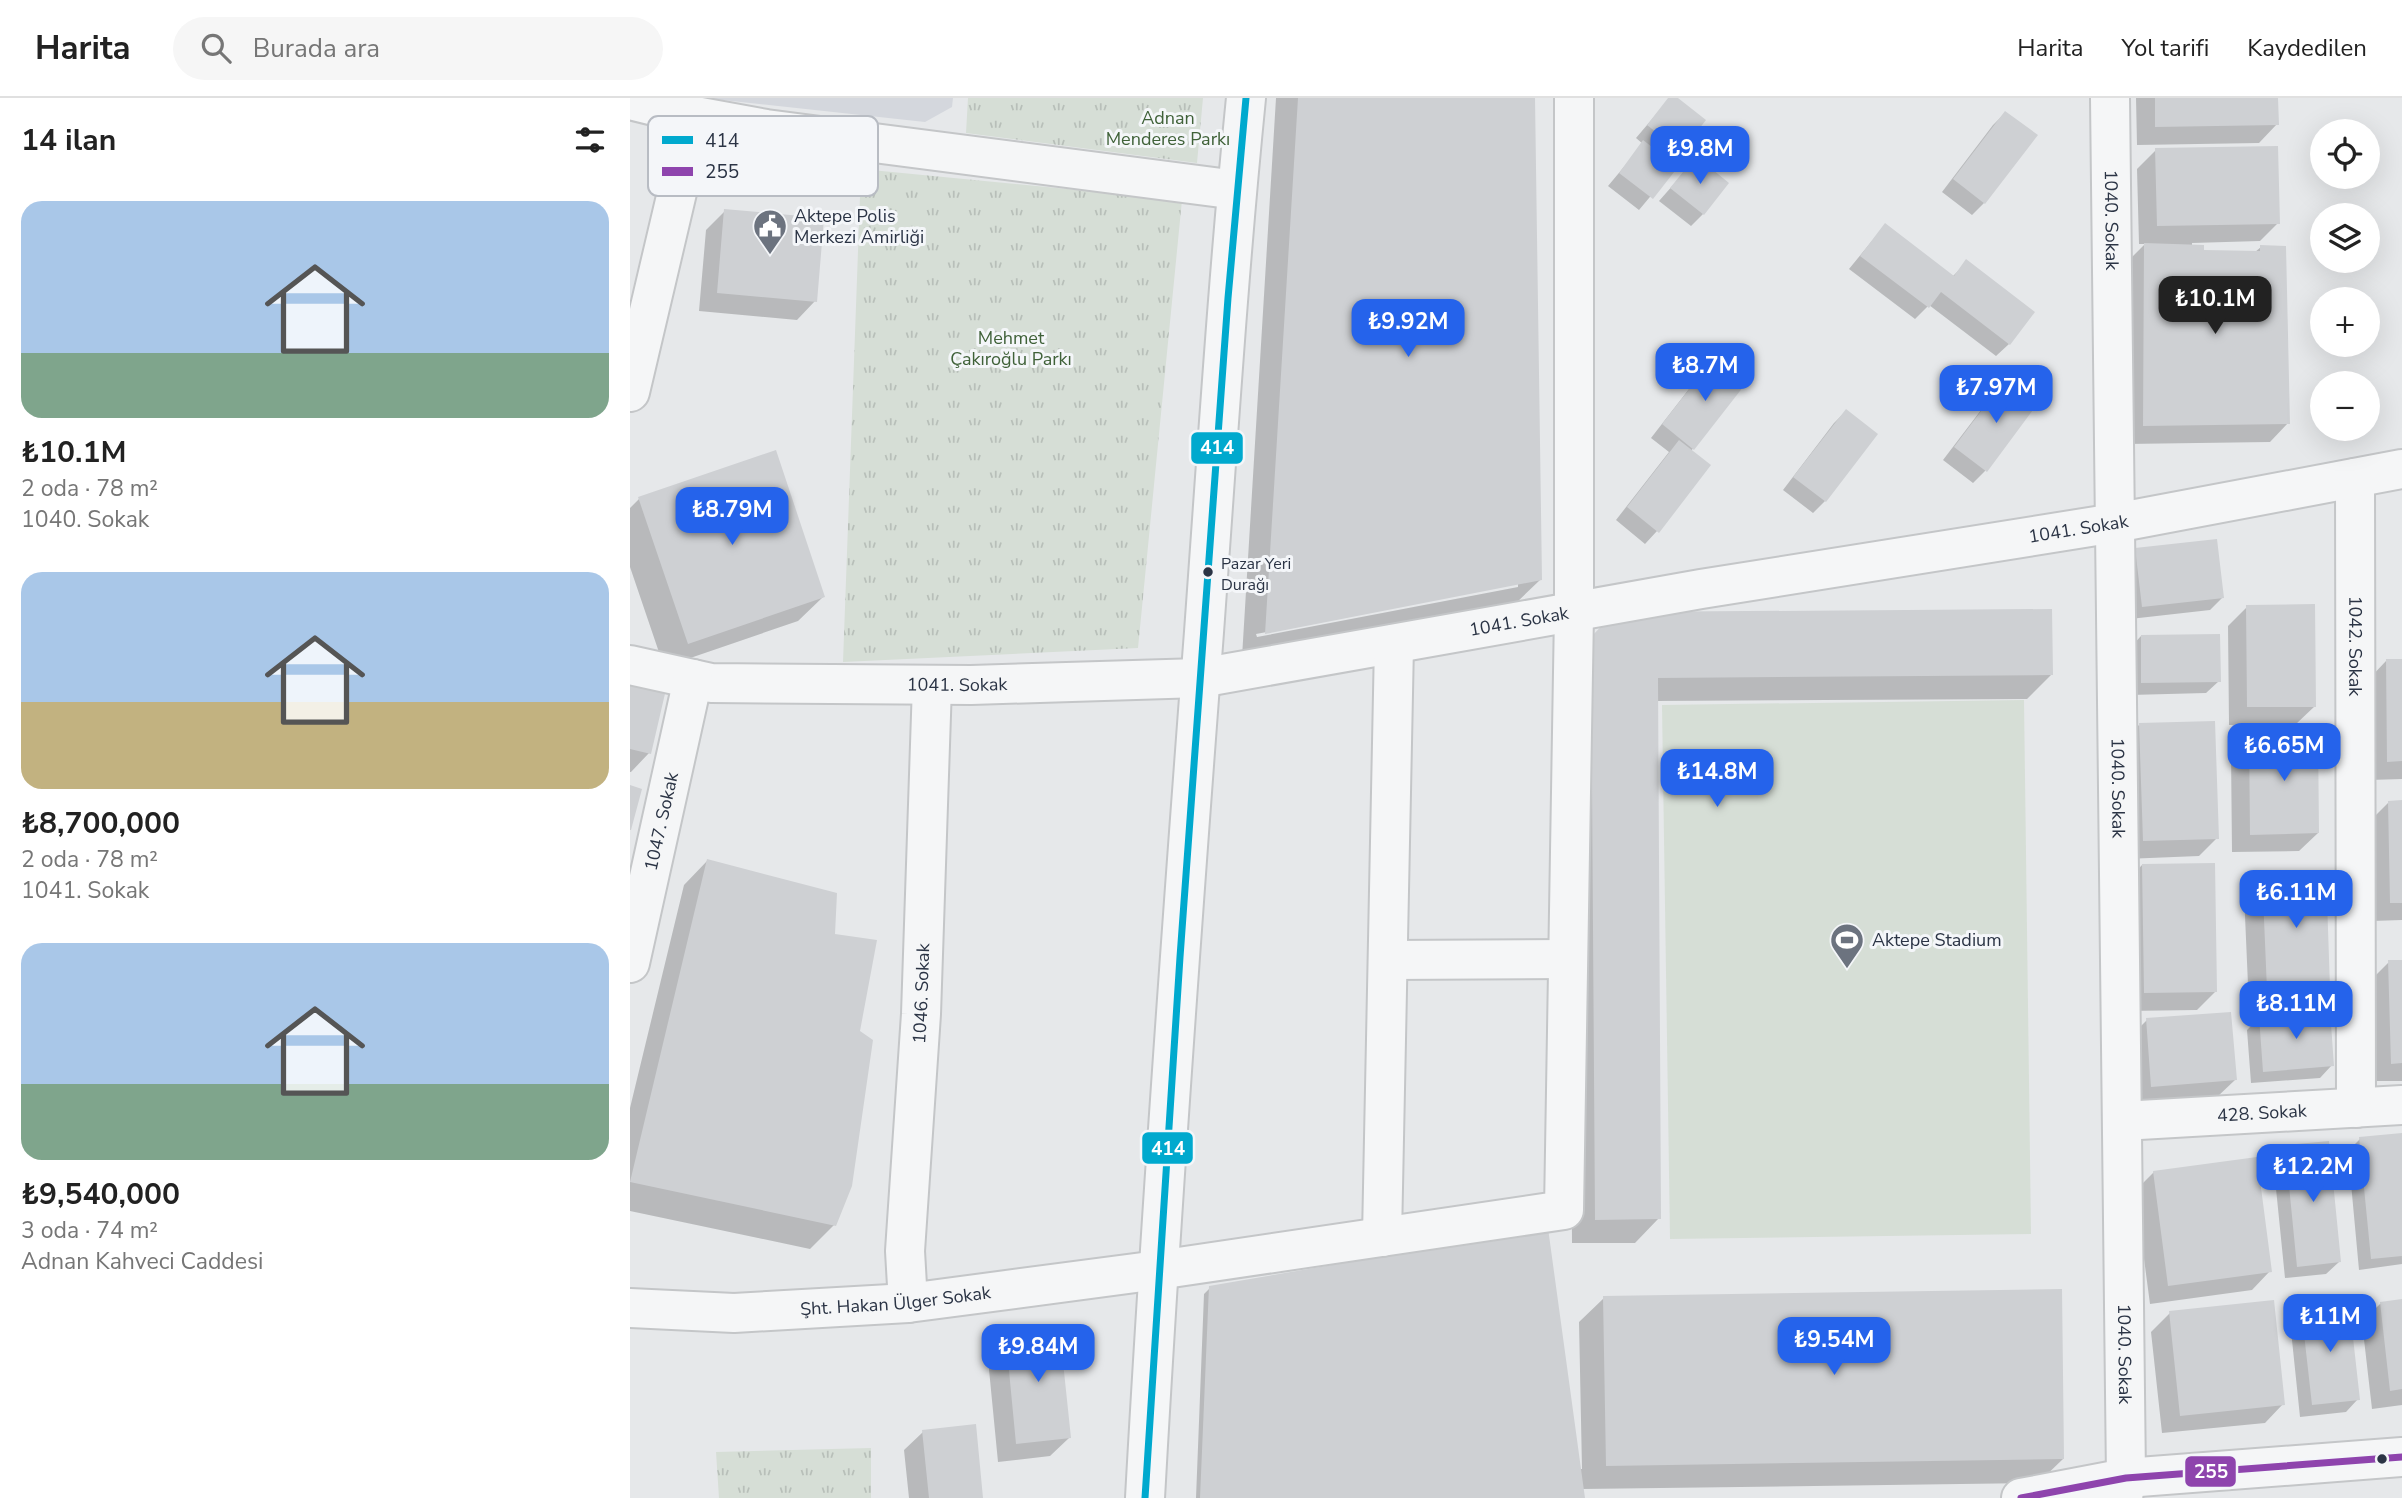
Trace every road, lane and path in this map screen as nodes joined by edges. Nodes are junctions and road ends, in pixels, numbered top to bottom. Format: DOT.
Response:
graph roads {
  1 [pos="1246,98"];
  2 [pos="1574,98"];
  3 [pos="2110,98"];
  4 [pos="630,100"];
  5 [pos="695,116"];
  6 [pos="878,144"];
  7 [pos="1237,190"];
  8 [pos="676,196"];
  9 [pos="630,391"];
  10 [pos="2402,469"];
  11 [pos="2355,478"];
  12 [pos="2115,523"];
  13 [pos="1574,613"];
  14 [pos="1394,644"];
  15 [pos="630,666"];
  16 [pos="1200,678"];
  17 [pos="693,679"];
  18 [pos="932,685"];
  19 [pos="1568,959"];
  20 [pos="1388,960"];
  21 [pos="630,963"];
  22 [pos="2402,1105"];
  23 [pos="2356,1108"];
  24 [pos="2122,1121"];
  25 [pos="1382,1237"];
  26 [pos="1158,1270"];
  27 [pos="908,1303"];
  28 [pos="630,1308"];
  29 [pos="2402,1457"];
  30 [pos="2124,1488"];
  31 [pos="1145,1498"];
  32 [pos="2021,1498"];
  1 -- 7 [label="street"];
  2 -- 13 [label="street"];
  3 -- 12 [label="street, 1040. Sokak"];
  4 -- 5 [label="street"];
  6 -- 7 [label="street"];
  7 -- 16 [label="street"];
  8 -- 9 [label="street"];
  10 -- 11 [label="street, 1041. Sokak"];
  11 -- 12 [label="street, 1041. Sokak"];
  11 -- 23 [label="street, 1042. Sokak"];
  12 -- 13 [label="street, 1041. Sokak"];
  12 -- 24 [label="street, 1040. Sokak"];
  13 -- 14 [label="street, 1041. Sokak"];
  13 -- 19 [label="street"];
  14 -- 16 [label="street, 1041. Sokak"];
  14 -- 20 [label="street"];
  15 -- 17 [label="street, 1041. Sokak"];
  16 -- 18 [label="street, 1041. Sokak"];
  16 -- 26 [label="street"];
  17 -- 18 [label="street, 1041. Sokak"];
  17 -- 21 [label="street, 1047. Sokak"];
  18 -- 27 [label="street, 1046. Sokak"];
  19 -- 20 [label="street"];
  19 -- 25 [label="street, Şht. Hakan Ülger Sokak"];
  20 -- 25 [label="street"];
  22 -- 23 [label="street, 428. Sokak"];
  23 -- 24 [label="street, 428. Sokak"];
  24 -- 30 [label="street, 1040. Sokak"];
  25 -- 26 [label="street, Şht. Hakan Ülger Sokak"];
  26 -- 27 [label="street, Şht. Hakan Ülger Sokak"];
  26 -- 31 [label="street"];
  27 -- 28 [label="street, Şht. Hakan Ülger Sokak"];
  29 -- 30 [label="street"];
  30 -- 32 [label="street"];
}
